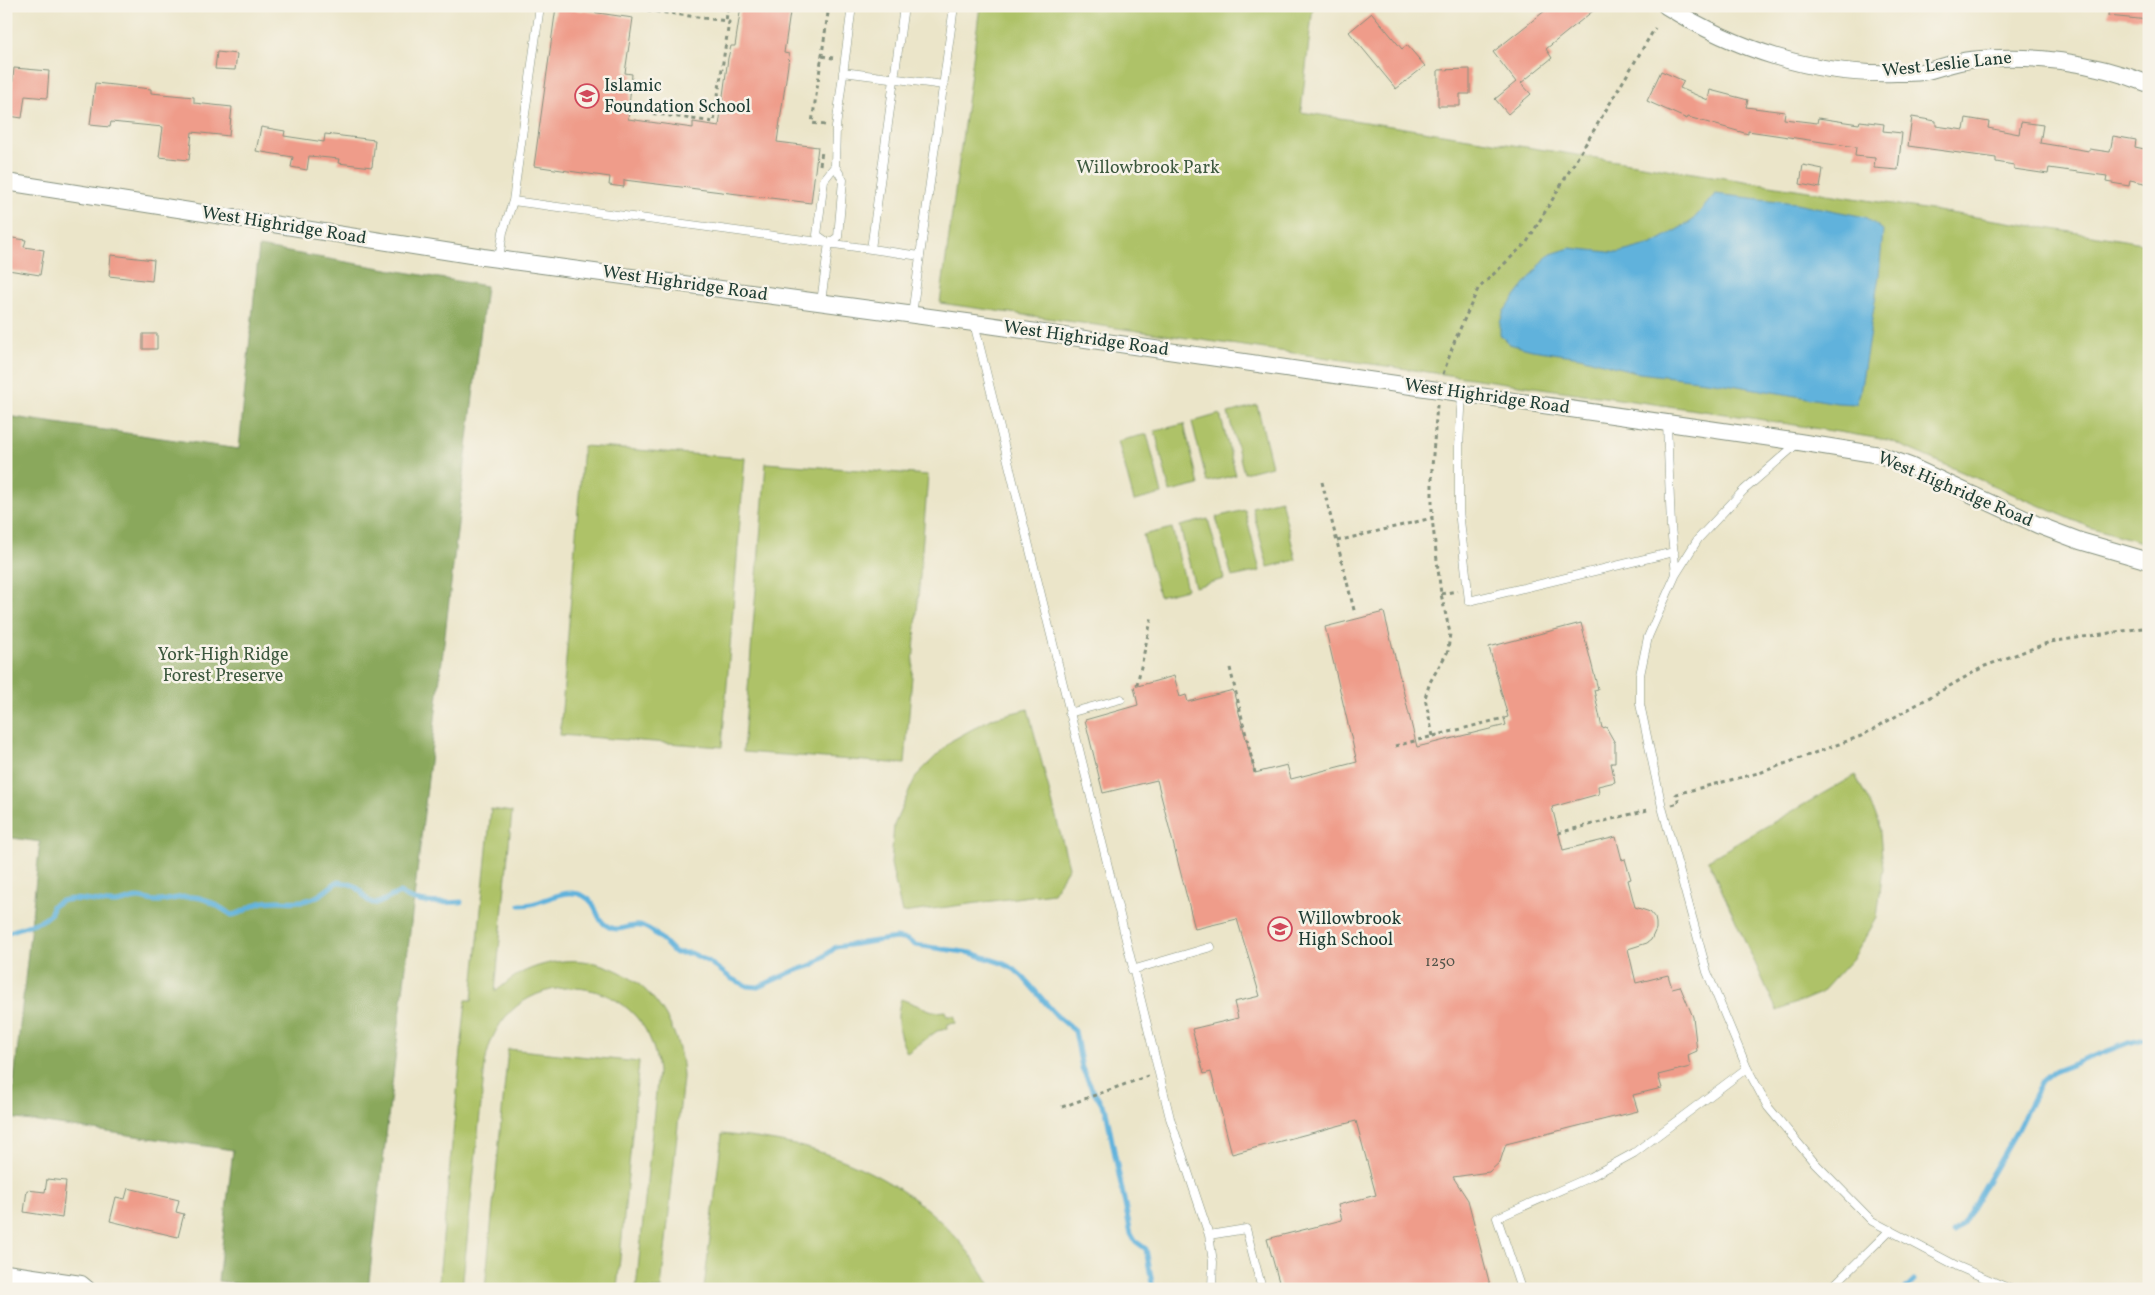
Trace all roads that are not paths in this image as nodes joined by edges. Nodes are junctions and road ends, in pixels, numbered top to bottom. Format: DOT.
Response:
graph roads {
  1 [pos="540,6"];
  2 [pos="852,6"];
  3 [pos="904,6"];
  4 [pos="954,6"];
  5 [pos="1666,6"];
  6 [pos="844,72"];
  7 [pos="894,78"];
  8 [pos="2149,84"];
  9 [pos="944,85"];
  10 [pos="835,166"];
  11 [pos="6,182"];
  12 [pos="513,201"];
  13 [pos="829,244"];
  14 [pos="871,249"];
  15 [pos="920,256"];
  16 [pos="499,259"];
  17 [pos="821,302"];
  18 [pos="912,314"];
  19 [pos="974,323"];
  20 [pos="1462,393"];
  21 [pos="1667,423"];
  22 [pos="1799,442"];
  23 [pos="1674,552"];
  24 [pos="2149,561"];
  25 [pos="1676,574"];
  26 [pos="1121,699"];
  27 [pos="1069,713"];
  28 [pos="1212,947"];
  29 [pos="1132,970"];
  30 [pos="1747,1068"];
  31 [pos="1890,1230"];
  32 [pos="1209,1236"];
  33 [pos="6,1273"];
  34 [pos="87,1289"];
  35 [pos="1212,1289"];
  36 [pos="1262,1289"];
  37 [pos="1521,1289"];
  38 [pos="1830,1289"];
  39 [pos="2010,1289"];
  1 -- 12 [label="lane"];
  2 -- 6 [label="lane"];
  3 -- 7 [label="lane"];
  4 -- 9 [label="lane"];
  5 -- 8 [label="street, West Leslie Lane"];
  6 -- 7 [label="lane"];
  6 -- 10 [label="lane"];
  7 -- 9 [label="lane"];
  7 -- 14 [label="lane"];
  9 -- 15 [label="lane"];
  10 -- 13 [label="lane"];
  10 -- 13 [label="lane"];
  11 -- 16 [label="street, West Highridge Road"];
  12 -- 13 [label="lane"];
  12 -- 16 [label="lane"];
  13 -- 14 [label="lane"];
  13 -- 17 [label="lane"];
  14 -- 15 [label="lane"];
  15 -- 18 [label="lane"];
  16 -- 17 [label="street, West Highridge Road"];
  17 -- 18 [label="street, West Highridge Road"];
  18 -- 19 [label="street, West Highridge Road"];
  19 -- 20 [label="street, West Highridge Road"];
  19 -- 27 [label="lane"];
  20 -- 21 [label="street, West Highridge Road"];
  20 -- 23 [label="lane"];
  21 -- 22 [label="street, West Highridge Road"];
  21 -- 23 [label="lane"];
  22 -- 24 [label="street, West Highridge Road"];
  22 -- 25 [label="lane"];
  23 -- 25 [label="lane"];
  25 -- 30 [label="lane"];
  26 -- 27 [label="lane"];
  27 -- 29 [label="lane"];
  28 -- 29 [label="lane"];
  29 -- 32 [label="lane"];
  30 -- 31 [label="lane"];
  30 -- 37 [label="lane"];
  31 -- 38 [label="lane"];
  31 -- 39 [label="lane"];
  32 -- 35 [label="lane"];
  32 -- 36 [label="lane"];
  33 -- 34 [label="street"];
}
